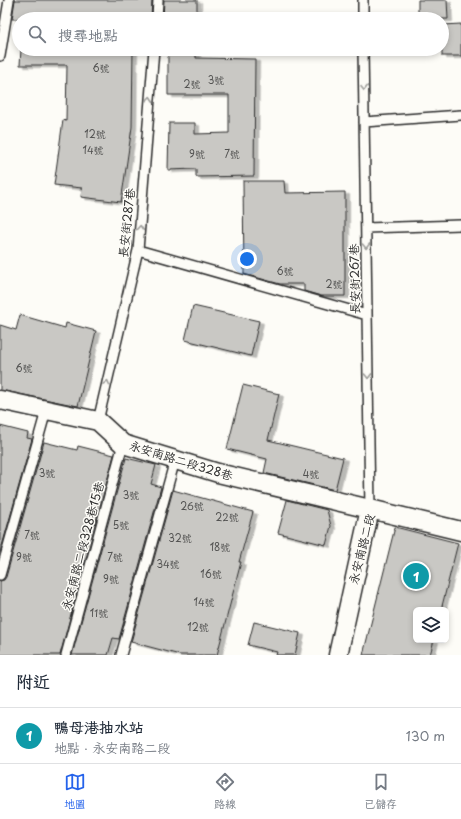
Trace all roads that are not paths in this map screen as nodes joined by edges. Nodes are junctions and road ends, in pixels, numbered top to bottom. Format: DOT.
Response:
graph roads {
  1 [pos="9,0"];
  2 [pos="158,0"];
  3 [pos="362,0"];
  4 [pos="157,12"];
  5 [pos="363,12"];
  6 [pos="0,56"];
  7 [pos="153,56"];
  8 [pos="363,56"];
  9 [pos="461,115"];
  10 [pos="364,122"];
  11 [pos="461,225"];
  12 [pos="366,228"];
  13 [pos="138,250"];
  14 [pos="367,315"];
  15 [pos="0,400"];
  16 [pos="46,411"];
  17 [pos="98,421"];
  18 [pos="123,444"];
  19 [pos="175,460"];
  20 [pos="370,509"];
  21 [pos="461,530"];
  22 [pos="0,575"];
  23 [pos="66,655"];
  24 [pos="121,655"];
  25 [pos="338,655"];
  1 -- 6 [label="lane"];
  2 -- 4 [label="lane"];
  3 -- 5 [label="lane"];
  13 -- 7 [label="lane, 長安街287巷, one-way"];
  8 -- 10 [label="lane, 長安街267巷, one-way"];
  9 -- 10 [label="lane"];
  10 -- 12 [label="lane, 長安街267巷"];
  11 -- 12 [label="lane"];
  12 -- 14 [label="lane, 長安街267巷, one-way"];
  13 -- 14 [label="lane"];
  17 -- 13 [label="lane, 長安街287巷, one-way"];
  14 -- 20 [label="lane, 長安街267巷, one-way"];
  15 -- 16 [label="street"];
  16 -- 17 [label="street"];
  16 -- 22 [label="lane"];
  17 -- 18 [label="street, 永安南路二段328巷"];
  18 -- 19 [label="street, 永安南路二段328巷"];
  18 -- 23 [label="lane, 永安南路二段328巷15巷"];
  19 -- 20 [label="street, 永安南路二段328巷"];
  19 -- 24 [label="lane"];
  20 -- 21 [label="street, 永安南路二段"];
  20 -- 25 [label="street, 永安南路二段"];
}
